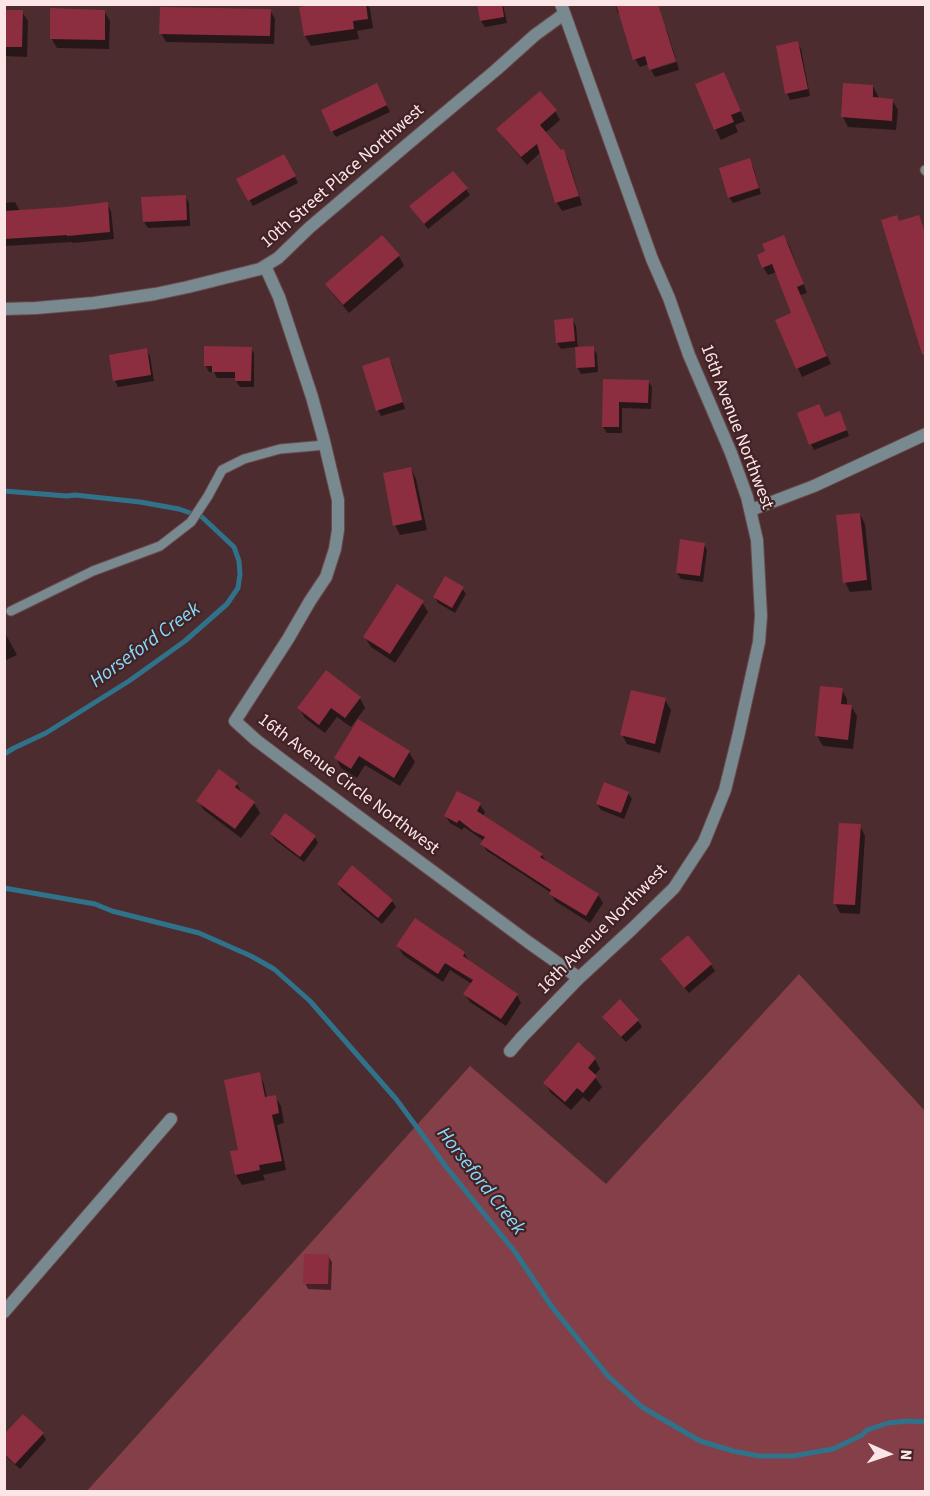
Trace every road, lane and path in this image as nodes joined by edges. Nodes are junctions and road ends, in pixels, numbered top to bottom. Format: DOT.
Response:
graph roads {
  1 [pos="562,9"];
  2 [pos="265,266"];
  3 [pos="4,309"];
  4 [pos="926,434"];
  5 [pos="325,445"];
  6 [pos="751,510"];
  7 [pos="11,611"];
  8 [pos="579,978"];
  9 [pos="510,1051"];
  10 [pos="171,1119"];
  11 [pos="4,1312"];
  1 -- 2 [label="street, 10th Street Place Northwest"];
  1 -- 6 [label="street, 16th Avenue Northwest"];
  2 -- 3 [label="street, 10th Street Place Northwest"];
  2 -- 5 [label="street, 16th Avenue Circle Northwest"];
  4 -- 6 [label="street"];
  5 -- 7 [label="lane"];
  5 -- 8 [label="street, 16th Avenue Circle Northwest"];
  6 -- 8 [label="street, 16th Avenue Northwest"];
  8 -- 9 [label="street, 16th Avenue Northwest"];
  10 -- 11 [label="street"];
}
